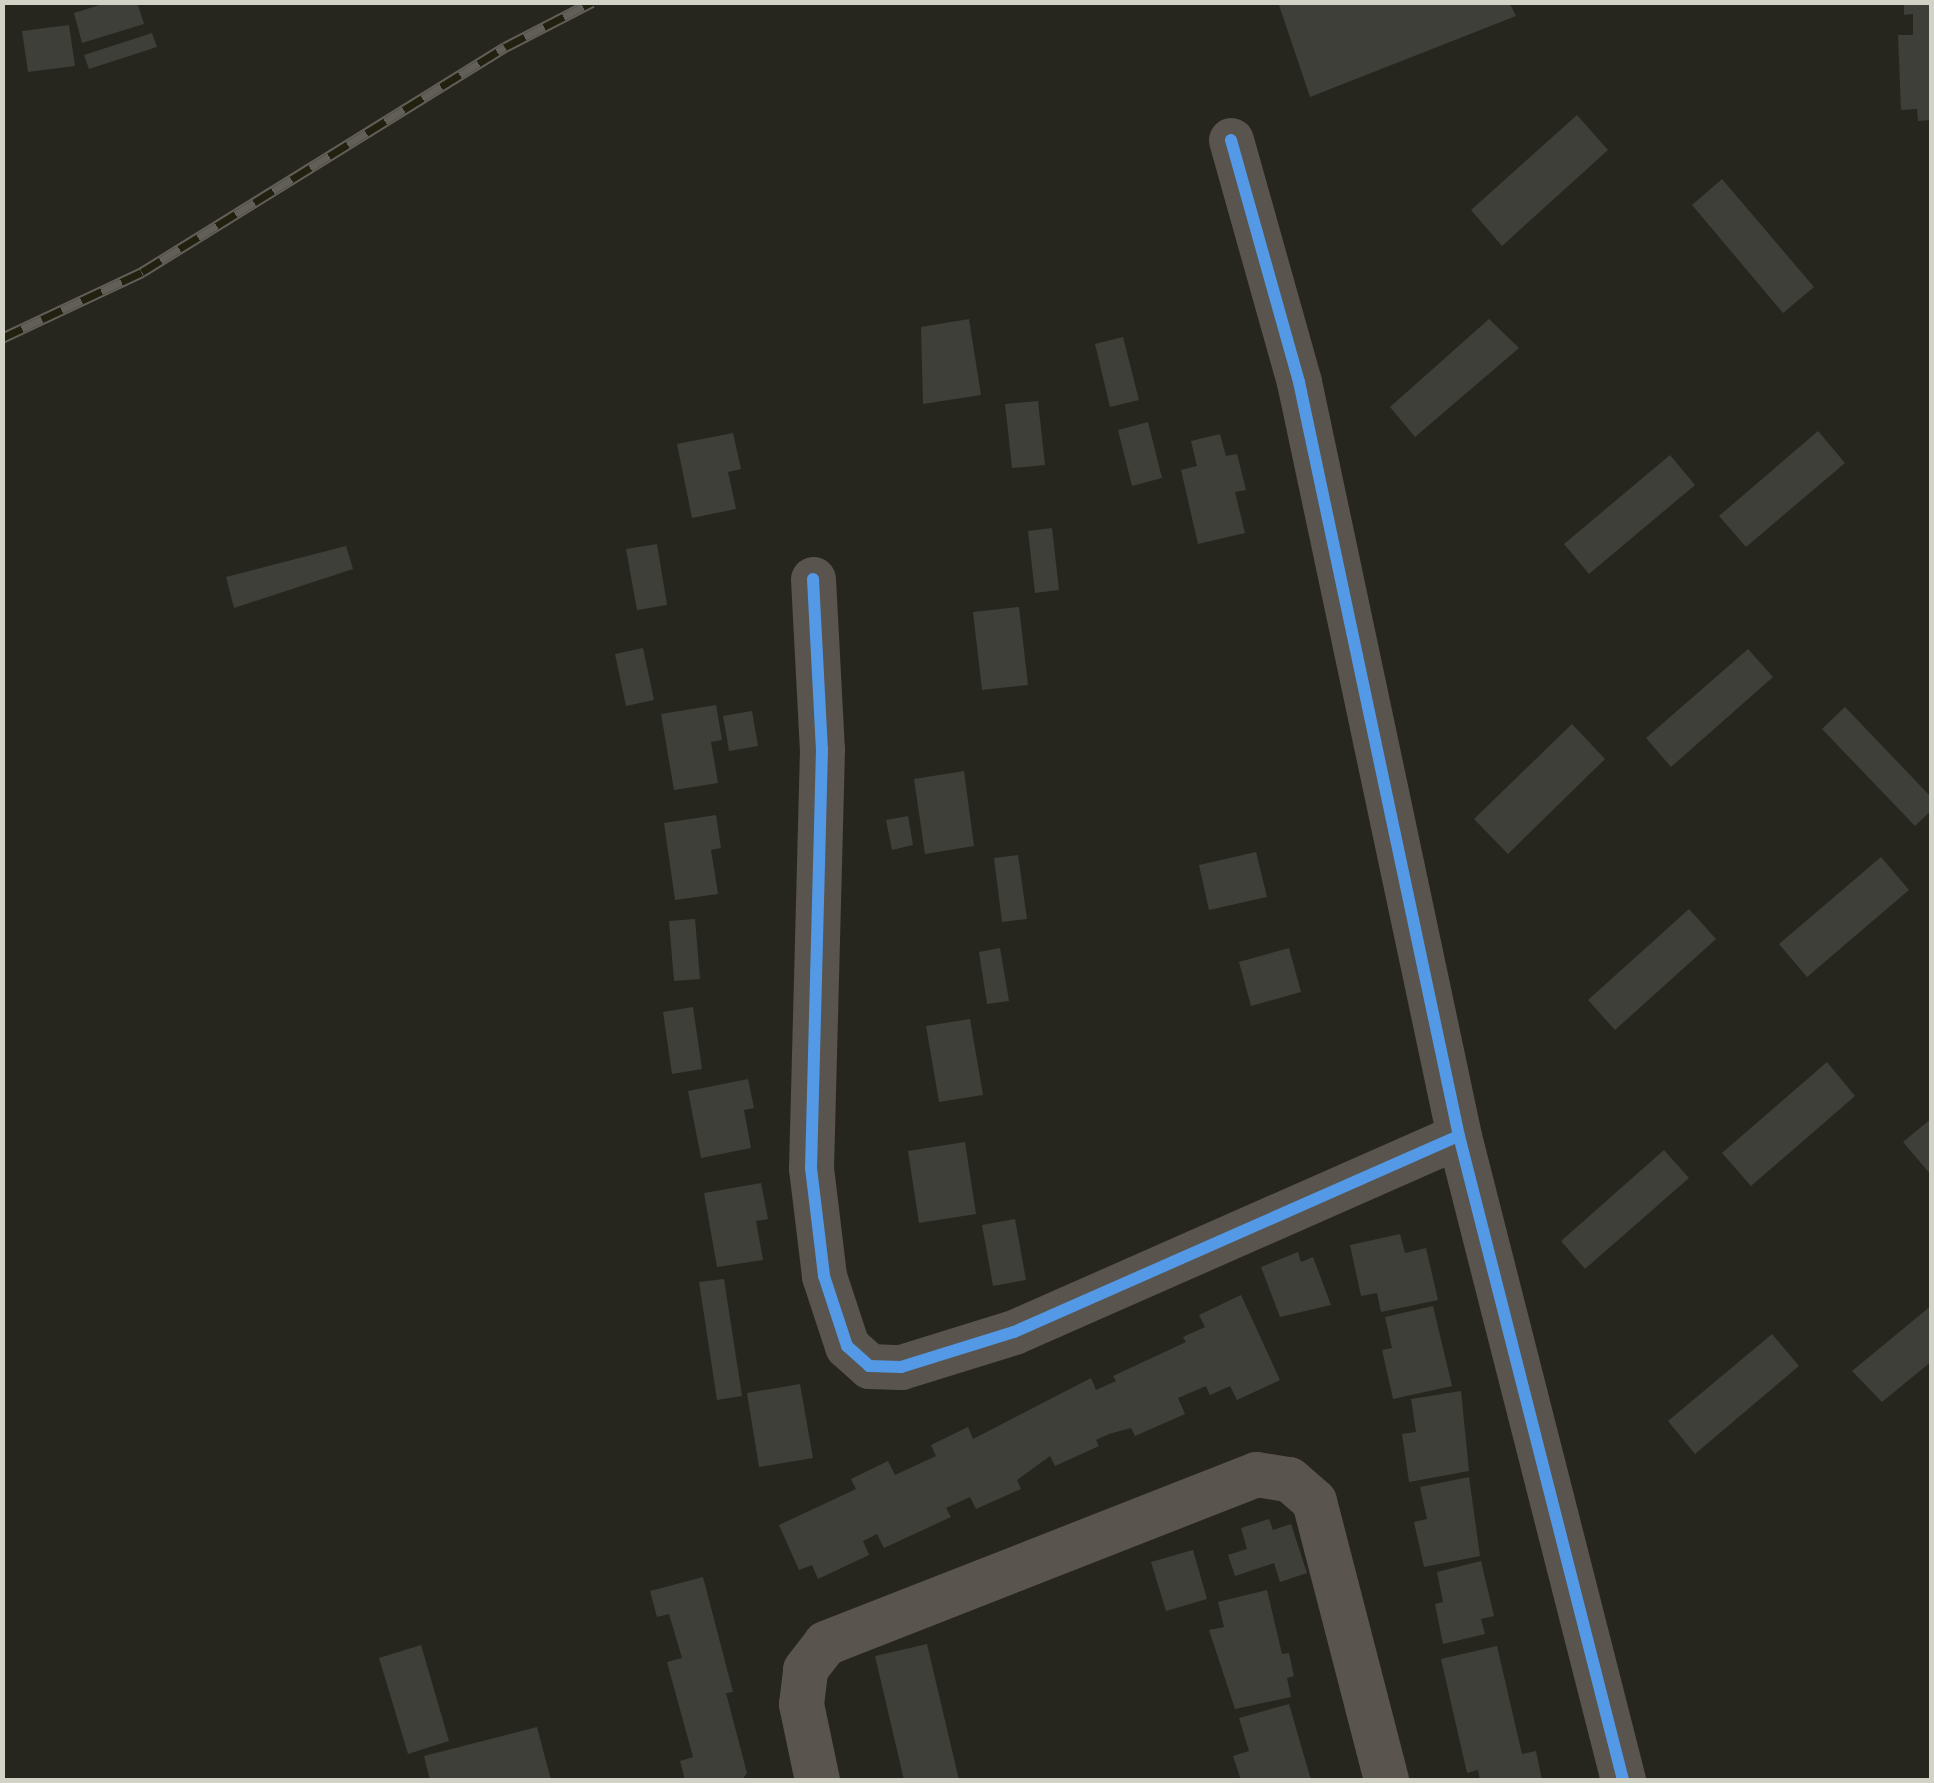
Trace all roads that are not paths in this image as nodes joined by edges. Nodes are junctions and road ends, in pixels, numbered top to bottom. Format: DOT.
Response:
graph roads {
  1 [pos="1231,140"];
  2 [pos="813,580"];
  3 [pos="1458,1136"];
  4 [pos="817,1780"];
  5 [pos="1386,1780"];
  6 [pos="1623,1780"];
  1 -- 3 [label="street"];
  2 -- 3 [label="street"];
  3 -- 6 [label="street"];
  4 -- 5 [label="street"];
}
